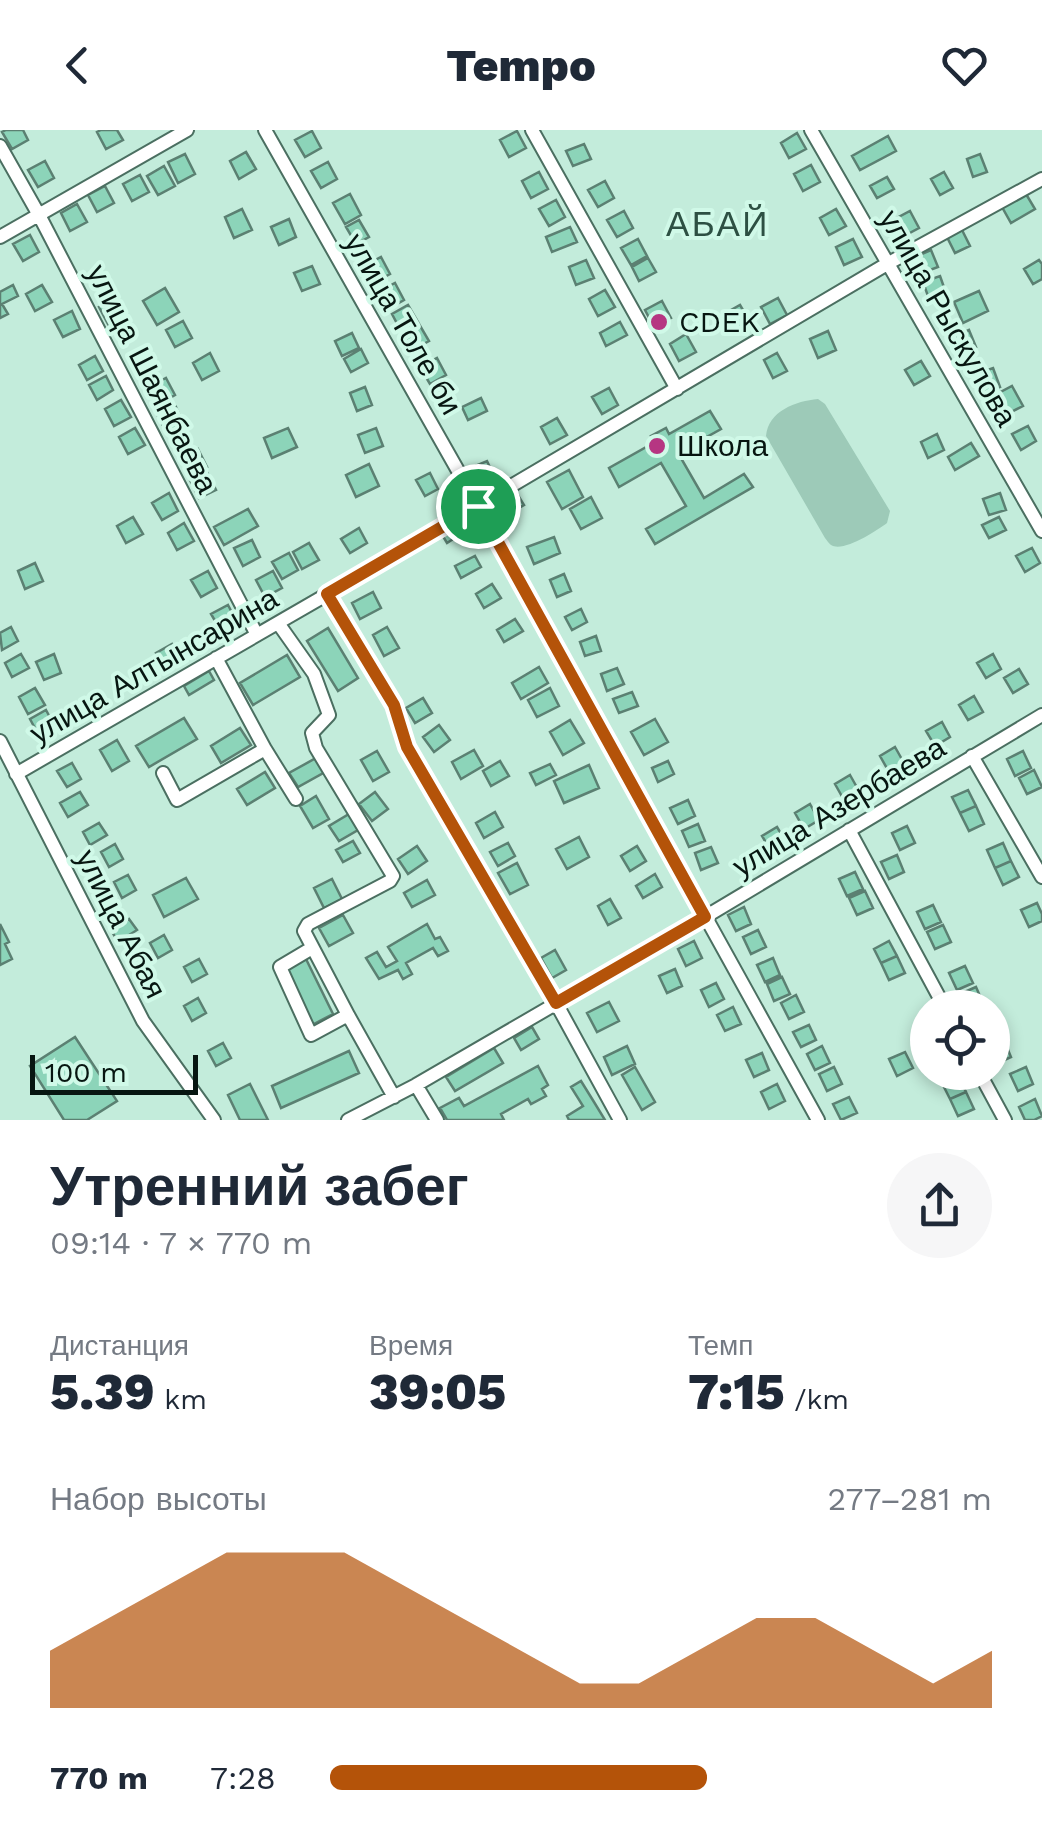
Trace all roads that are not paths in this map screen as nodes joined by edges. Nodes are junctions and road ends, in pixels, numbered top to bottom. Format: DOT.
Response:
graph roads {
  1 [pos="186,130"];
  2 [pos="265,130"];
  3 [pos="532,130"];
  4 [pos="811,130"];
  5 [pos="0,146"];
  6 [pos="1042,178"];
  7 [pos="38,215"];
  8 [pos="0,237"];
  9 [pos="887,264"];
  10 [pos="677,388"];
  11 [pos="478,506"];
  12 [pos="1042,531"];
  13 [pos="327,594"];
  14 [pos="278,622"];
  15 [pos="256,635"];
  16 [pos="216,658"];
  17 [pos="1042,715"];
  18 [pos="0,742"];
  19 [pos="265,749"];
  20 [pos="972,756"];
  21 [pos="163,773"];
  22 [pos="16,774"];
  23 [pos="296,799"];
  24 [pos="849,830"];
  25 [pos="1042,877"];
  26 [pos="705,917"];
  27 [pos="312,948"];
  28 [pos="934,990"];
  29 [pos="556,1003"];
  30 [pos="348,1015"];
  31 [pos="416,1085"];
  32 [pos="989,1090"];
  33 [pos="394,1097"];
  34 [pos="214,1120"];
  35 [pos="348,1120"];
  36 [pos="437,1120"];
  37 [pos="620,1120"];
  38 [pos="818,1120"];
  39 [pos="1005,1120"];
  1 -- 7 [label="street"];
  2 -- 11 [label="street, улица Толе би"];
  3 -- 10 [label="street"];
  4 -- 9 [label="street, улица Рыскулова"];
  5 -- 7 [label="street, улица Шаянбаева"];
  6 -- 9 [label="street, улица Алтынсарина"];
  7 -- 8 [label="street"];
  7 -- 15 [label="street, улица Шаянбаева"];
  9 -- 10 [label="street, улица Алтынсарина"];
  9 -- 12 [label="street, улица Рыскулова"];
  10 -- 11 [label="street, улица Алтынсарина"];
  11 -- 13 [label="street, улица Алтынсарина"];
  11 -- 26 [label="street, улица Толе би"];
  13 -- 14 [label="street, улица Алтынсарина"];
  13 -- 29 [label="street"];
  14 -- 15 [label="street, улица Алтынсарина"];
  14 -- 27 [label="street"];
  15 -- 16 [label="street, улица Алтынсарина"];
  16 -- 19 [label="street"];
  16 -- 22 [label="street, улица Алтынсарина"];
  17 -- 20 [label="street, улица Азербаева"];
  18 -- 22 [label="street, улица Абая"];
  19 -- 21 [label="street"];
  19 -- 23 [label="street"];
  20 -- 24 [label="street, улица Азербаева"];
  20 -- 25 [label="street"];
  22 -- 34 [label="street, улица Абая"];
  24 -- 26 [label="street, улица Азербаева"];
  24 -- 28 [label="street"];
  26 -- 29 [label="street, улица Азербаева"];
  26 -- 38 [label="street, улица Толе би"];
  27 -- 30 [label="street"];
  27 -- 30 [label="street"];
  29 -- 31 [label="street, улица Азербаева"];
  29 -- 37 [label="street"];
  30 -- 33 [label="street"];
  31 -- 33 [label="street, улица Азербаева"];
  31 -- 36 [label="street"];
  32 -- 39 [label="street"];
  33 -- 35 [label="street, улица Азербаева"];
}
